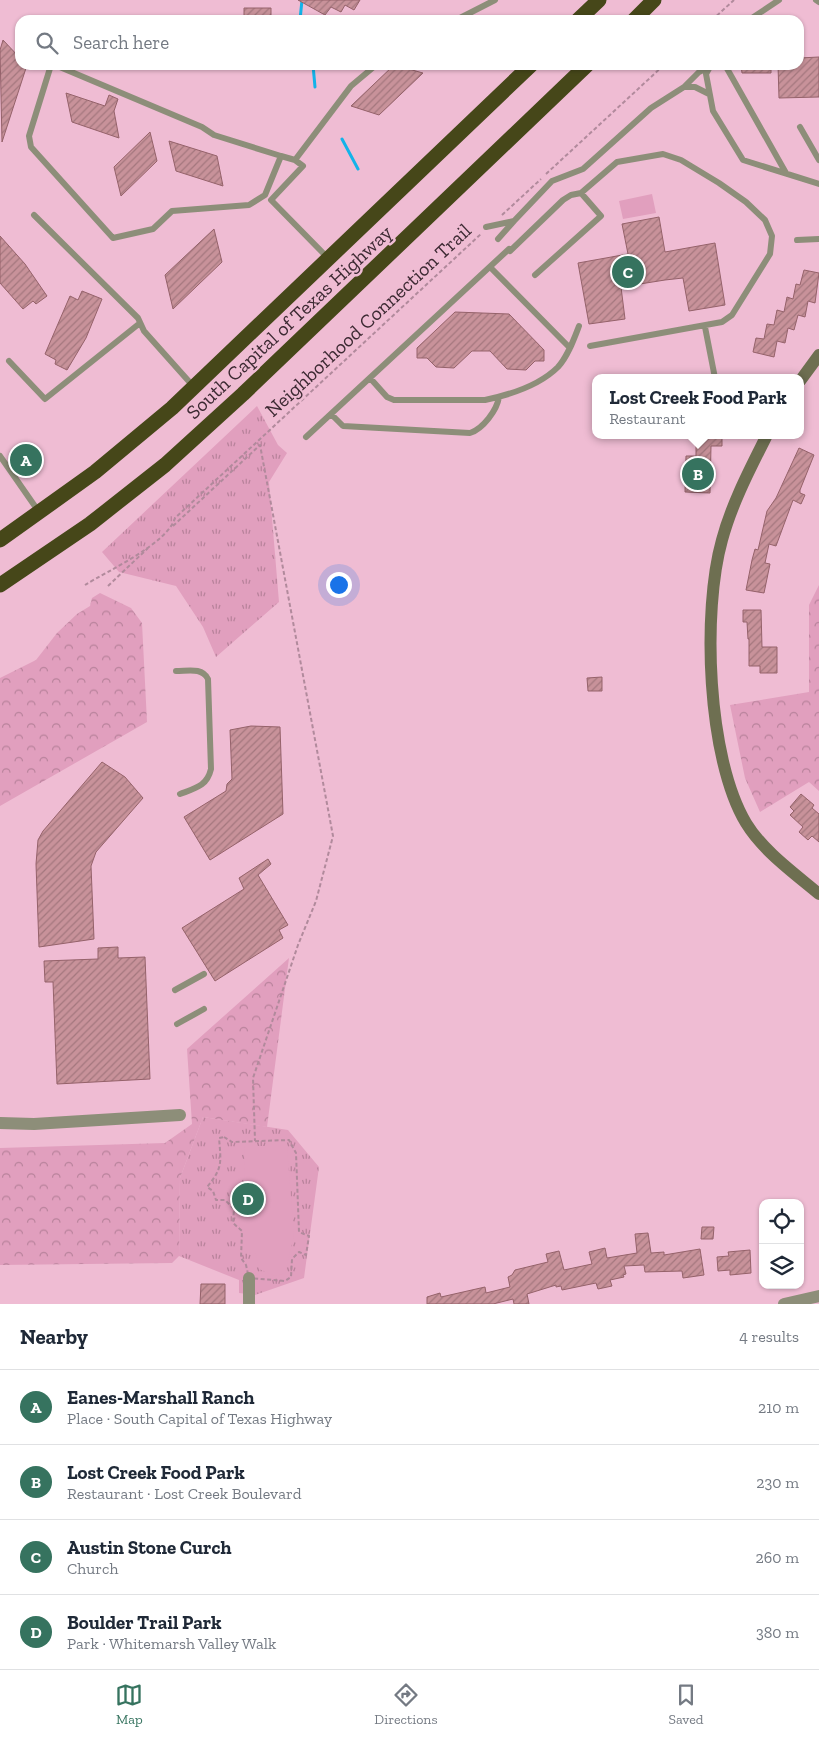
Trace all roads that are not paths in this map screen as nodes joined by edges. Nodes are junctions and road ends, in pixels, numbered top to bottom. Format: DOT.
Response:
graph roads {
  1 [pos="495,0"];
  2 [pos="599,0"];
  3 [pos="654,0"];
  4 [pos="779,0"];
  5 [pos="816,0"];
  6 [pos="819,2"];
  7 [pos="466,15"];
  8 [pos="583,15"];
  9 [pos="639,15"];
  10 [pos="756,15"];
  11 [pos="49,70"];
  12 [pos="67,70"];
  13 [pos="370,70"];
  14 [pos="526,70"];
  15 [pos="582,70"];
  16 [pos="703,70"];
  17 [pos="708,70"];
  18 [pos="727,70"];
  19 [pos="684,87"];
  20 [pos="709,94"];
  21 [pos="800,127"];
  22 [pos="281,156"];
  23 [pos="295,160"];
  24 [pos="819,160"];
  25 [pos="786,173"];
  26 [pos="819,184"];
  27 [pos="581,193"];
  28 [pos="265,195"];
  29 [pos="271,200"];
  30 [pos="34,215"];
  31 [pos="514,221"];
  32 [pos="488,226"];
  33 [pos="498,239"];
  34 [pos="819,239"];
  35 [pos="797,240"];
  36 [pos="328,259"];
  37 [pos="490,267"];
  38 [pos="535,275"];
  39 [pos="140,323"];
  40 [pos="579,326"];
  41 [pos="705,327"];
  42 [pos="590,346"];
  43 [pos="570,348"];
  44 [pos="819,355"];
  45 [pos="9,361"];
  46 [pos="714,374"];
  47 [pos="804,376"];
  48 [pos="370,378"];
  49 [pos="194,387"];
  50 [pos="499,397"];
  51 [pos="331,414"];
  52 [pos="306,437"];
  53 [pos="765,439"];
  54 [pos="0,456"];
  55 [pos="40,513"];
  56 [pos="0,540"];
  57 [pos="0,585"];
  58 [pos="176,671"];
  59 [pos="180,794"];
  60 [pos="819,894"];
  61 [pos="204,974"];
  62 [pos="175,990"];
  63 [pos="204,1009"];
  64 [pos="177,1024"];
  65 [pos="180,1115"];
  66 [pos="0,1124"];
  67 [pos="249,1278"];
  68 [pos="819,1296"];
  69 [pos="249,1304"];
  70 [pos="784,1304"];
  1 -- 7 [label="lane"];
  2 -- 8 [label="highway"];
  3 -- 9 [label="highway"];
  4 -- 10 [label="lane"];
  5 -- 6 [label="lane"];
  11 -- 28 [label="lane"];
  12 -- 22 [label="lane"];
  13 -- 23 [label="lane"];
  14 -- 36 [label="highway, South Capital of Texas Highway"];
  15 -- 57 [label="highway, South Capital of Texas Highway"];
  16 -- 19 [label="lane"];
  17 -- 20 [label="lane"];
  18 -- 25 [label="lane"];
  19 -- 20 [label="lane"];
  19 -- 31 [label="lane"];
  20 -- 25 [label="lane"];
  21 -- 24 [label="lane"];
  22 -- 23 [label="lane"];
  22 -- 28 [label="lane"];
  23 -- 29 [label="lane"];
  25 -- 26 [label="lane"];
  27 -- 37 [label="lane"];
  27 -- 38 [label="lane"];
  27 -- 41 [label="lane"];
  28 -- 29 [label="lane"];
  29 -- 36 [label="lane"];
  30 -- 39 [label="lane"];
  31 -- 32 [label="lane"];
  31 -- 33 [label="lane"];
  34 -- 35 [label="lane"];
  36 -- 49 [label="highway, South Capital of Texas Highway"];
  37 -- 43 [label="lane"];
  37 -- 48 [label="lane"];
  39 -- 45 [label="lane"];
  39 -- 49 [label="lane"];
  40 -- 43 [label="lane"];
  41 -- 42 [label="lane"];
  41 -- 46 [label="lane"];
  43 -- 50 [label="lane"];
  44 -- 47 [label="street"];
  48 -- 50 [label="lane"];
  48 -- 51 [label="lane"];
  49 -- 55 [label="highway, South Capital of Texas Highway"];
  50 -- 51 [label="lane"];
  51 -- 52 [label="lane"];
  53 -- 60 [label="street"];
  54 -- 55 [label="lane"];
  55 -- 56 [label="highway, South Capital of Texas Highway"];
  58 -- 59 [label="lane"];
  61 -- 62 [label="lane"];
  63 -- 64 [label="lane"];
  65 -- 66 [label="street"];
  67 -- 69 [label="street"];
  68 -- 70 [label="street"];
}
